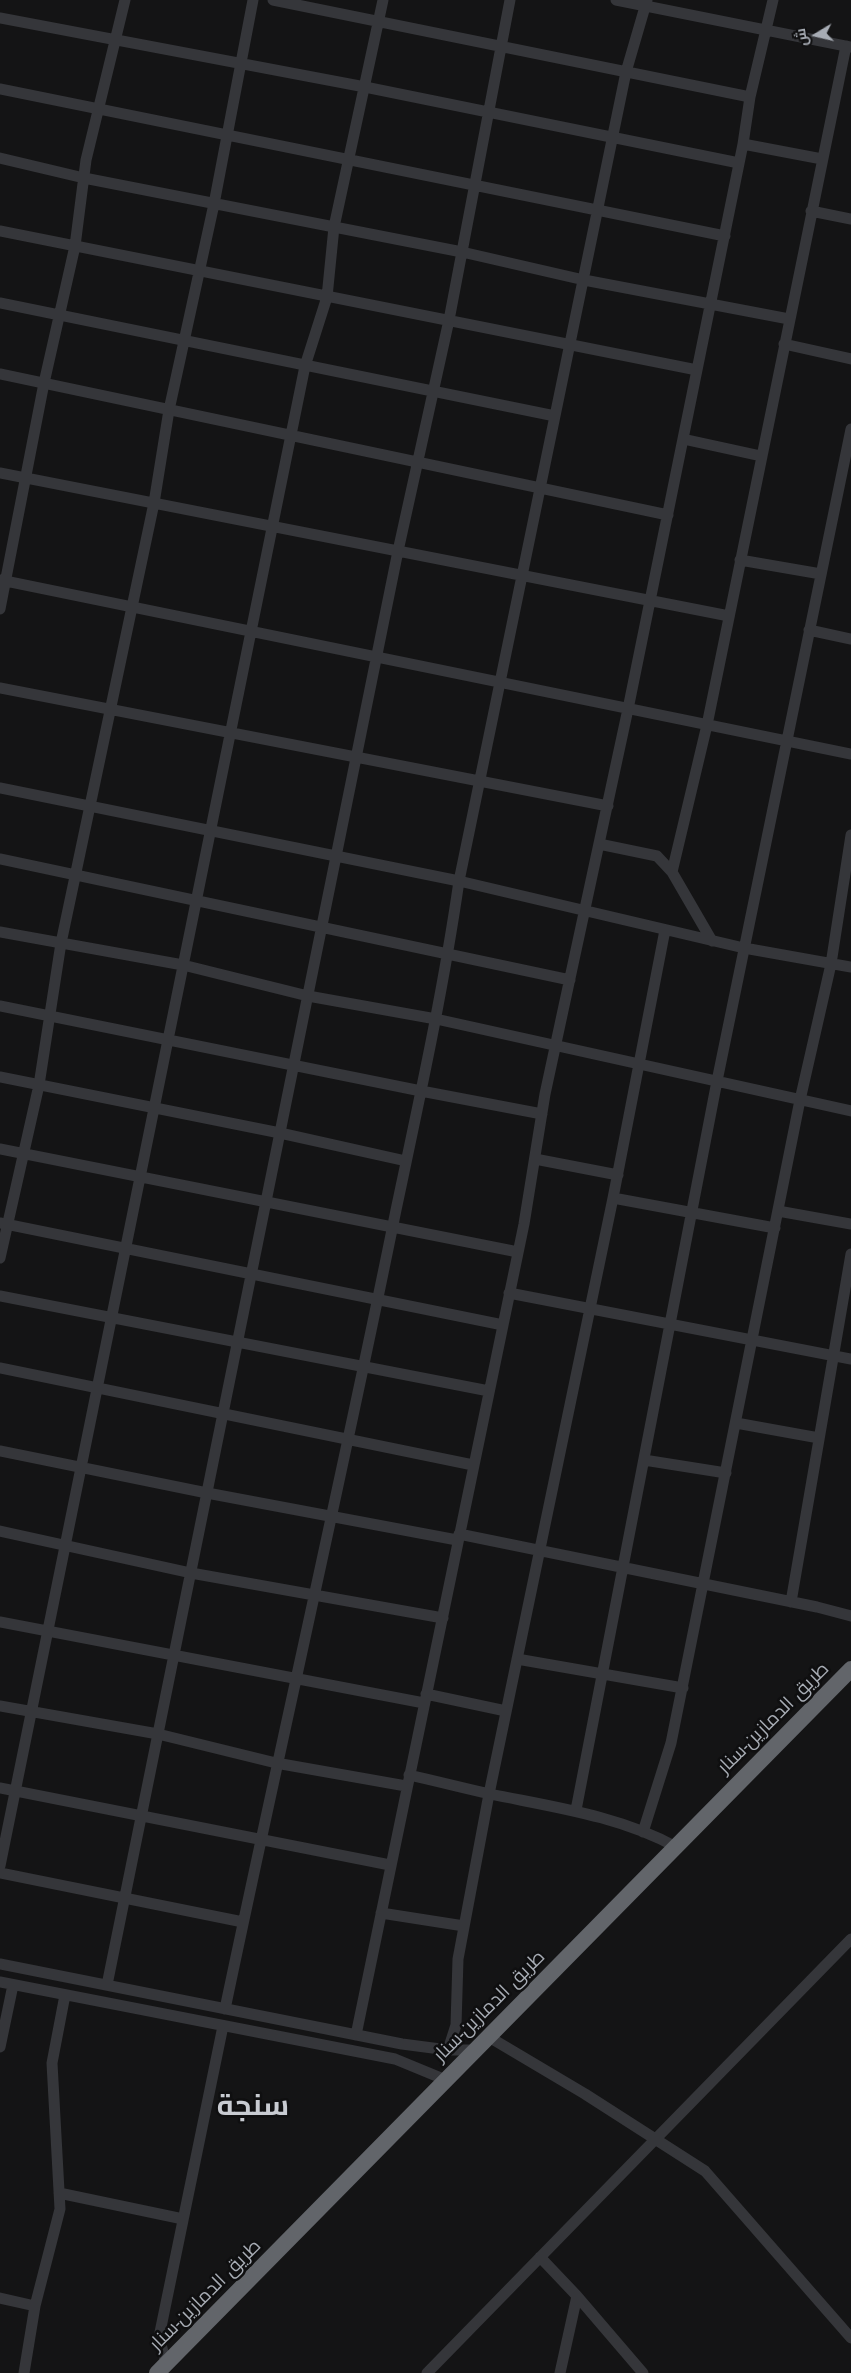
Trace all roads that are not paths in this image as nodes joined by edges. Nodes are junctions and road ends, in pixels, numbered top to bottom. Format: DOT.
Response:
graph roads {
  1 [pos="125,0"];
  2 [pos="253,0"];
  3 [pos="273,0"];
  4 [pos="384,0"];
  5 [pos="510,0"];
  6 [pos="616,0"];
  7 [pos="773,0"];
  8 [pos="646,3"];
  9 [pos="0,18"];
  10 [pos="379,21"];
  11 [pos="767,29"];
  12 [pos="116,39"];
  13 [pos="501,46"];
  14 [pos="848,46"];
  15 [pos="241,65"];
  16 [pos="626,72"];
  17 [pos="365,87"];
  18 [pos="0,89"];
  19 [pos="750,97"];
  20 [pos="99,110"];
  21 [pos="488,113"];
  22 [pos="228,135"];
  23 [pos="613,137"];
  24 [pos="743,144"];
  25 [pos="0,158"];
  26 [pos="349,158"];
  27 [pos="822,159"];
  28 [pos="739,164"];
  29 [pos="84,178"];
  30 [pos="475,184"];
  31 [pos="214,204"];
  32 [pos="598,210"];
  33 [pos="811,211"];
  34 [pos="851,219"];
  35 [pos="334,228"];
  36 [pos="0,231"];
  37 [pos="725,236"];
  38 [pos="75,246"];
  39 [pos="462,252"];
  40 [pos="199,271"];
  41 [pos="584,280"];
  42 [pos="327,297"];
  43 [pos="0,303"];
  44 [pos="711,305"];
  45 [pos="59,315"];
  46 [pos="789,319"];
  47 [pos="449,320"];
  48 [pos="186,341"];
  49 [pos="570,344"];
  50 [pos="784,344"];
  51 [pos="851,359"];
  52 [pos="305,366"];
  53 [pos="697,370"];
  54 [pos="0,374"];
  55 [pos="44,383"];
  56 [pos="433,392"];
  57 [pos="169,410"];
  58 [pos="556,416"];
  59 [pos="851,429"];
  60 [pos="291,436"];
  61 [pos="683,439"];
  62 [pos="761,456"];
  63 [pos="417,462"];
  64 [pos="0,473"];
  65 [pos="846,473"];
  66 [pos="27,478"];
  67 [pos="540,488"];
  68 [pos="154,503"];
  69 [pos="668,515"];
  70 [pos="272,526"];
  71 [pos="398,551"];
  72 [pos="740,560"];
  73 [pos="821,574"];
  74 [pos="523,576"];
  75 [pos="3,581"];
  76 [pos="650,601"];
  77 [pos="130,607"];
  78 [pos="0,609"];
  79 [pos="729,616"];
  80 [pos="809,630"];
  81 [pos="251,632"];
  82 [pos="851,639"];
  83 [pos="377,658"];
  84 [pos="500,683"];
  85 [pos="0,688"];
  86 [pos="628,709"];
  87 [pos="109,710"];
  88 [pos="707,725"];
  89 [pos="230,734"];
  90 [pos="786,741"];
  91 [pos="851,754"];
  92 [pos="357,758"];
  93 [pos="480,780"];
  94 [pos="0,788"];
  95 [pos="91,806"];
  96 [pos="608,806"];
  97 [pos="210,830"];
  98 [pos="851,835"];
  99 [pos="599,844"];
  100 [pos="337,857"];
  101 [pos="0,859"];
  102 [pos="672,872"];
  103 [pos="76,876"];
  104 [pos="459,881"];
  105 [pos="196,900"];
  106 [pos="585,912"];
  107 [pos="322,926"];
  108 [pos="665,930"];
  109 [pos="0,932"];
  110 [pos="712,941"];
  111 [pos="60,943"];
  112 [pos="744,948"];
  113 [pos="449,953"];
  114 [pos="831,964"];
  115 [pos="183,965"];
  116 [pos="851,967"];
  117 [pos="570,980"];
  118 [pos="308,996"];
  119 [pos="0,1006"];
  120 [pos="48,1015"];
  121 [pos="436,1019"];
  122 [pos="168,1039"];
  123 [pos="556,1045"];
  124 [pos="294,1064"];
  125 [pos="640,1064"];
  126 [pos="0,1077"];
  127 [pos="716,1081"];
  128 [pos="39,1084"];
  129 [pos="420,1091"];
  130 [pos="800,1100"];
  131 [pos="154,1107"];
  132 [pos="851,1110"];
  133 [pos="542,1114"];
  134 [pos="280,1133"];
  135 [pos="0,1149"];
  136 [pos="23,1154"];
  137 [pos="534,1159"];
  138 [pos="406,1161"];
  139 [pos="618,1175"];
  140 [pos="140,1178"];
  141 [pos="613,1198"];
  142 [pos="266,1204"];
  143 [pos="778,1211"];
  144 [pos="691,1212"];
  145 [pos="3,1224"];
  146 [pos="851,1224"];
  147 [pos="393,1227"];
  148 [pos="775,1228"];
  149 [pos="126,1248"];
  150 [pos="518,1252"];
  151 [pos="851,1254"];
  152 [pos="0,1258"];
  153 [pos="252,1273"];
  154 [pos="509,1293"];
  155 [pos="0,1296"];
  156 [pos="379,1300"];
  157 [pos="590,1310"];
  158 [pos="112,1317"];
  159 [pos="502,1325"];
  160 [pos="670,1325"];
  161 [pos="752,1341"];
  162 [pos="238,1343"];
  163 [pos="834,1355"];
  164 [pos="851,1358"];
  165 [pos="364,1367"];
  166 [pos="0,1368"];
  167 [pos="97,1387"];
  168 [pos="489,1391"];
  169 [pos="223,1414"];
  170 [pos="736,1423"];
  171 [pos="819,1438"];
  172 [pos="348,1439"];
  173 [pos="0,1451"];
  174 [pos="644,1460"];
  175 [pos="473,1465"];
  176 [pos="81,1467"];
  177 [pos="726,1473"];
  178 [pos="207,1493"];
  179 [pos="331,1516"];
  180 [pos="0,1531"];
  181 [pos="458,1537"];
  182 [pos="65,1545"];
  183 [pos="540,1550"];
  184 [pos="623,1567"];
  185 [pos="191,1573"];
  186 [pos="704,1584"];
  187 [pos="313,1596"];
  188 [pos="791,1602"];
  189 [pos="851,1616"];
  190 [pos="443,1618"];
  191 [pos="0,1622"];
  192 [pos="48,1632"];
  193 [pos="174,1656"];
  194 [pos="517,1660"];
  195 [pos="851,1669"];
  196 [pos="601,1674"];
  197 [pos="295,1678"];
  198 [pos="683,1688"];
  199 [pos="425,1699"];
  200 [pos="0,1706"];
  201 [pos="506,1711"];
  202 [pos="31,1713"];
  203 [pos="158,1734"];
  204 [pos="276,1764"];
  205 [pos="408,1781"];
  206 [pos="0,1788"];
  207 [pos="15,1791"];
  208 [pos="489,1794"];
  209 [pos="576,1810"];
  210 [pos="141,1817"];
  211 [pos="644,1832"];
  212 [pos="260,1839"];
  213 [pos="676,1847"];
  214 [pos="390,1865"];
  215 [pos="0,1866"];
  216 [pos="0,1873"];
  217 [pos="124,1900"];
  218 [pos="381,1912"];
  219 [pos="243,1922"];
  220 [pos="464,1926"];
  221 [pos="851,1939"];
  222 [pos="0,1964"];
  223 [pos="0,1982"];
  224 [pos="13,1985"];
  225 [pos="107,1985"];
  226 [pos="65,1995"];
  227 [pos="225,2009"];
  228 [pos="223,2026"];
  229 [pos="356,2035"];
  230 [pos="489,2037"];
  231 [pos="0,2047"];
  232 [pos="448,2050"];
  233 [pos="476,2050"];
  234 [pos="446,2080"];
  235 [pos="655,2140"];
  236 [pos="59,2193"];
  237 [pos="182,2219"];
  238 [pos="540,2257"];
  239 [pos="577,2296"];
  240 [pos="0,2298"];
  241 [pos="35,2306"];
  242 [pos="851,2338"];
  243 [pos="162,2368"];
  244 [pos="24,2373"];
  245 [pos="427,2373"];
  246 [pos="560,2373"];
  247 [pos="643,2373"];
  1 -- 12 [label="street"];
  2 -- 15 [label="street"];
  3 -- 10 [label="street"];
  4 -- 10 [label="street"];
  5 -- 13 [label="street"];
  6 -- 8 [label="street"];
  7 -- 11 [label="street"];
  8 -- 11 [label="street"];
  8 -- 16 [label="street"];
  9 -- 12 [label="street"];
  10 -- 13 [label="street"];
  10 -- 17 [label="street"];
  11 -- 14 [label="street"];
  11 -- 19 [label="street"];
  12 -- 15 [label="street"];
  12 -- 20 [label="street"];
  13 -- 16 [label="street"];
  13 -- 21 [label="street"];
  14 -- 27 [label="street"];
  15 -- 17 [label="street"];
  15 -- 22 [label="street"];
  16 -- 19 [label="street"];
  16 -- 23 [label="street"];
  17 -- 21 [label="street"];
  17 -- 26 [label="street"];
  18 -- 20 [label="street"];
  19 -- 24 [label="street"];
  20 -- 22 [label="street"];
  20 -- 29 [label="street"];
  21 -- 23 [label="street"];
  21 -- 30 [label="street"];
  22 -- 26 [label="street"];
  22 -- 31 [label="street"];
  23 -- 28 [label="street"];
  23 -- 32 [label="street"];
  24 -- 27 [label="street"];
  24 -- 28 [label="street"];
  25 -- 29 [label="street"];
  26 -- 30 [label="street"];
  26 -- 35 [label="street"];
  27 -- 33 [label="street"];
  28 -- 37 [label="street"];
  29 -- 31 [label="street"];
  29 -- 38 [label="street"];
  30 -- 32 [label="street"];
  30 -- 39 [label="street"];
  31 -- 35 [label="street"];
  31 -- 40 [label="street"];
  32 -- 37 [label="street"];
  32 -- 41 [label="street"];
  33 -- 34 [label="street"];
  33 -- 46 [label="street"];
  35 -- 39 [label="street"];
  35 -- 42 [label="street"];
  36 -- 38 [label="street"];
  37 -- 44 [label="street"];
  38 -- 40 [label="street"];
  38 -- 45 [label="street"];
  39 -- 41 [label="street"];
  39 -- 47 [label="street"];
  40 -- 42 [label="street"];
  40 -- 48 [label="street"];
  41 -- 44 [label="street"];
  41 -- 49 [label="street"];
  42 -- 47 [label="street"];
  42 -- 52 [label="street"];
  43 -- 45 [label="street"];
  44 -- 46 [label="street"];
  44 -- 53 [label="street"];
  45 -- 48 [label="street"];
  45 -- 55 [label="street"];
  46 -- 50 [label="street"];
  47 -- 49 [label="street"];
  47 -- 56 [label="street"];
  48 -- 52 [label="street"];
  48 -- 57 [label="street"];
  49 -- 53 [label="street"];
  49 -- 58 [label="street"];
  50 -- 51 [label="street"];
  50 -- 62 [label="street"];
  52 -- 56 [label="street"];
  52 -- 60 [label="street"];
  53 -- 61 [label="street"];
  54 -- 55 [label="street"];
  55 -- 57 [label="street"];
  55 -- 66 [label="street"];
  56 -- 58 [label="street"];
  56 -- 63 [label="street"];
  57 -- 60 [label="street"];
  57 -- 68 [label="street"];
  58 -- 67 [label="street"];
  59 -- 65 [label="street"];
  60 -- 63 [label="street"];
  60 -- 70 [label="street"];
  61 -- 62 [label="street"];
  61 -- 69 [label="street"];
  62 -- 72 [label="street"];
  63 -- 67 [label="street"];
  63 -- 71 [label="street"];
  64 -- 66 [label="street"];
  65 -- 73 [label="street"];
  66 -- 68 [label="street"];
  66 -- 75 [label="street"];
  67 -- 69 [label="street"];
  67 -- 74 [label="street"];
  68 -- 70 [label="street"];
  68 -- 77 [label="street"];
  69 -- 76 [label="street"];
  70 -- 71 [label="street"];
  70 -- 81 [label="street"];
  71 -- 74 [label="street"];
  71 -- 83 [label="street"];
  72 -- 73 [label="street"];
  72 -- 79 [label="street"];
  73 -- 80 [label="street"];
  74 -- 76 [label="street"];
  74 -- 84 [label="street"];
  75 -- 77 [label="street"];
  75 -- 78 [label="street"];
  76 -- 79 [label="street"];
  76 -- 86 [label="street"];
  77 -- 81 [label="street"];
  77 -- 87 [label="street"];
  79 -- 88 [label="street"];
  80 -- 82 [label="street"];
  80 -- 90 [label="street"];
  81 -- 83 [label="street"];
  81 -- 89 [label="street"];
  83 -- 84 [label="street"];
  83 -- 92 [label="street"];
  84 -- 86 [label="street"];
  84 -- 93 [label="street"];
  85 -- 87 [label="street"];
  86 -- 88 [label="street"];
  86 -- 96 [label="street"];
  87 -- 89 [label="street"];
  87 -- 95 [label="street"];
  88 -- 90 [label="street"];
  88 -- 102 [label="street"];
  89 -- 92 [label="street"];
  89 -- 97 [label="street"];
  90 -- 91 [label="street"];
  90 -- 112 [label="street"];
  92 -- 93 [label="street"];
  92 -- 100 [label="street"];
  93 -- 96 [label="street"];
  93 -- 104 [label="street"];
  94 -- 95 [label="street"];
  95 -- 97 [label="street"];
  95 -- 103 [label="street"];
  96 -- 99 [label="street"];
  97 -- 100 [label="street"];
  97 -- 105 [label="street"];
  98 -- 114 [label="street"];
  99 -- 102 [label="street"];
  99 -- 106 [label="street"];
  100 -- 104 [label="street"];
  100 -- 107 [label="street"];
  101 -- 103 [label="street"];
  102 -- 110 [label="street"];
  103 -- 105 [label="street"];
  103 -- 111 [label="street"];
  104 -- 106 [label="street"];
  104 -- 113 [label="street"];
  105 -- 107 [label="street"];
  105 -- 115 [label="street"];
  106 -- 108 [label="street"];
  106 -- 117 [label="street"];
  107 -- 113 [label="street"];
  107 -- 118 [label="street"];
  108 -- 110 [label="street"];
  108 -- 125 [label="street"];
  109 -- 111 [label="street"];
  110 -- 112 [label="street"];
  111 -- 115 [label="street"];
  111 -- 120 [label="street"];
  112 -- 114 [label="street"];
  112 -- 127 [label="street"];
  113 -- 117 [label="street"];
  113 -- 121 [label="street"];
  114 -- 116 [label="street"];
  114 -- 130 [label="street"];
  115 -- 118 [label="street"];
  115 -- 122 [label="street"];
  117 -- 123 [label="street"];
  118 -- 121 [label="street"];
  118 -- 124 [label="street"];
  119 -- 120 [label="street"];
  120 -- 122 [label="street"];
  120 -- 128 [label="street"];
  121 -- 123 [label="street"];
  121 -- 129 [label="street"];
  122 -- 124 [label="street"];
  122 -- 131 [label="street"];
  123 -- 125 [label="street"];
  123 -- 133 [label="street"];
  124 -- 129 [label="street"];
  124 -- 134 [label="street"];
  125 -- 127 [label="street"];
  125 -- 139 [label="street"];
  126 -- 128 [label="street"];
  127 -- 130 [label="street"];
  127 -- 144 [label="street"];
  128 -- 131 [label="street"];
  128 -- 136 [label="street"];
  129 -- 133 [label="street"];
  129 -- 138 [label="street"];
  130 -- 132 [label="street"];
  130 -- 143 [label="street"];
  131 -- 134 [label="street"];
  131 -- 140 [label="street"];
  133 -- 137 [label="street"];
  134 -- 138 [label="street"];
  134 -- 142 [label="street"];
  135 -- 136 [label="street"];
  136 -- 140 [label="street"];
  136 -- 145 [label="street"];
  137 -- 139 [label="street"];
  137 -- 150 [label="street"];
  138 -- 147 [label="street"];
  139 -- 141 [label="street"];
  140 -- 142 [label="street"];
  140 -- 149 [label="street"];
  141 -- 144 [label="street"];
  141 -- 157 [label="street"];
  142 -- 147 [label="street"];
  142 -- 153 [label="street"];
  143 -- 146 [label="street"];
  143 -- 148 [label="street"];
  144 -- 148 [label="street"];
  144 -- 160 [label="street"];
  145 -- 149 [label="street"];
  145 -- 152 [label="street"];
  147 -- 150 [label="street"];
  147 -- 156 [label="street"];
  148 -- 161 [label="street"];
  149 -- 153 [label="street"];
  149 -- 158 [label="street"];
  150 -- 154 [label="street"];
  151 -- 163 [label="street"];
  153 -- 156 [label="street"];
  153 -- 162 [label="street"];
  154 -- 157 [label="street"];
  154 -- 159 [label="street"];
  155 -- 158 [label="street"];
  156 -- 159 [label="street"];
  156 -- 165 [label="street"];
  157 -- 160 [label="street"];
  157 -- 183 [label="street"];
  158 -- 162 [label="street"];
  158 -- 167 [label="street"];
  159 -- 168 [label="street"];
  160 -- 161 [label="street"];
  160 -- 174 [label="street"];
  161 -- 163 [label="street"];
  161 -- 170 [label="street"];
  162 -- 165 [label="street"];
  162 -- 169 [label="street"];
  163 -- 164 [label="street"];
  163 -- 171 [label="street"];
  165 -- 168 [label="street"];
  165 -- 172 [label="street"];
  166 -- 167 [label="street"];
  167 -- 169 [label="street"];
  167 -- 176 [label="street"];
  168 -- 175 [label="street"];
  169 -- 172 [label="street"];
  169 -- 178 [label="street"];
  170 -- 171 [label="street"];
  170 -- 177 [label="street"];
  171 -- 188 [label="street"];
  172 -- 175 [label="street"];
  172 -- 179 [label="street"];
  173 -- 176 [label="street"];
  174 -- 177 [label="street"];
  174 -- 184 [label="street"];
  175 -- 181 [label="street"];
  176 -- 178 [label="street"];
  176 -- 182 [label="street"];
  177 -- 186 [label="street"];
  178 -- 179 [label="street"];
  178 -- 185 [label="street"];
  179 -- 181 [label="street"];
  179 -- 187 [label="street"];
  180 -- 182 [label="street"];
  181 -- 183 [label="street"];
  181 -- 190 [label="street"];
  182 -- 185 [label="street"];
  182 -- 192 [label="street"];
  183 -- 184 [label="street"];
  183 -- 194 [label="street"];
  184 -- 186 [label="street"];
  184 -- 196 [label="street"];
  185 -- 187 [label="street"];
  185 -- 193 [label="street"];
  186 -- 188 [label="street"];
  186 -- 198 [label="street"];
  187 -- 190 [label="street"];
  187 -- 197 [label="street"];
  188 -- 189 [label="street"];
  190 -- 199 [label="street"];
  191 -- 192 [label="street"];
  192 -- 193 [label="street"];
  192 -- 202 [label="street"];
  193 -- 197 [label="street"];
  193 -- 203 [label="street"];
  194 -- 196 [label="street"];
  194 -- 201 [label="street"];
  195 -- 213 [label="highway, طريق الدمازين-سنار"];
  196 -- 198 [label="street"];
  196 -- 209 [label="street"];
  197 -- 199 [label="street"];
  197 -- 204 [label="street"];
  198 -- 211 [label="street"];
  199 -- 201 [label="street"];
  199 -- 205 [label="street"];
  200 -- 202 [label="street"];
  201 -- 208 [label="street"];
  202 -- 203 [label="street"];
  202 -- 207 [label="street"];
  203 -- 204 [label="street"];
  203 -- 210 [label="street"];
  204 -- 205 [label="street"];
  204 -- 212 [label="street"];
  205 -- 208 [label="street"];
  205 -- 214 [label="street"];
  206 -- 207 [label="street"];
  207 -- 210 [label="street"];
  207 -- 215 [label="street"];
  208 -- 209 [label="street"];
  208 -- 220 [label="street"];
  209 -- 211 [label="street"];
  210 -- 212 [label="street"];
  210 -- 217 [label="street"];
  211 -- 213 [label="street"];
  212 -- 214 [label="street"];
  212 -- 219 [label="street"];
  213 -- 230 [label="highway, طريق الدمازين-سنار"];
  214 -- 218 [label="street"];
  216 -- 217 [label="street"];
  217 -- 219 [label="street"];
  217 -- 225 [label="street"];
  218 -- 220 [label="street"];
  218 -- 229 [label="street"];
  219 -- 227 [label="street"];
  220 -- 232 [label="street"];
  221 -- 235 [label="street"];
  222 -- 225 [label="street"];
  223 -- 224 [label="street"];
  224 -- 226 [label="street"];
  224 -- 231 [label="street"];
  225 -- 227 [label="street"];
  226 -- 228 [label="street"];
  226 -- 236 [label="street"];
  227 -- 229 [label="street"];
  228 -- 234 [label="street"];
  228 -- 237 [label="street"];
  229 -- 232 [label="street"];
  230 -- 233 [label="highway, طريق الدمازين-سنار"];
  230 -- 235 [label="street"];
  232 -- 233 [label="street"];
  233 -- 234 [label="highway, طريق الدمازين-سنار"];
  234 -- 243 [label="highway, طريق الدمازين-سنار"];
  235 -- 238 [label="street"];
  235 -- 242 [label="street"];
  236 -- 237 [label="street"];
  236 -- 241 [label="street"];
  237 -- 243 [label="street"];
  238 -- 239 [label="street"];
  238 -- 245 [label="street"];
  239 -- 246 [label="street"];
  239 -- 247 [label="street"];
  240 -- 241 [label="street"];
  241 -- 244 [label="street"];
}
